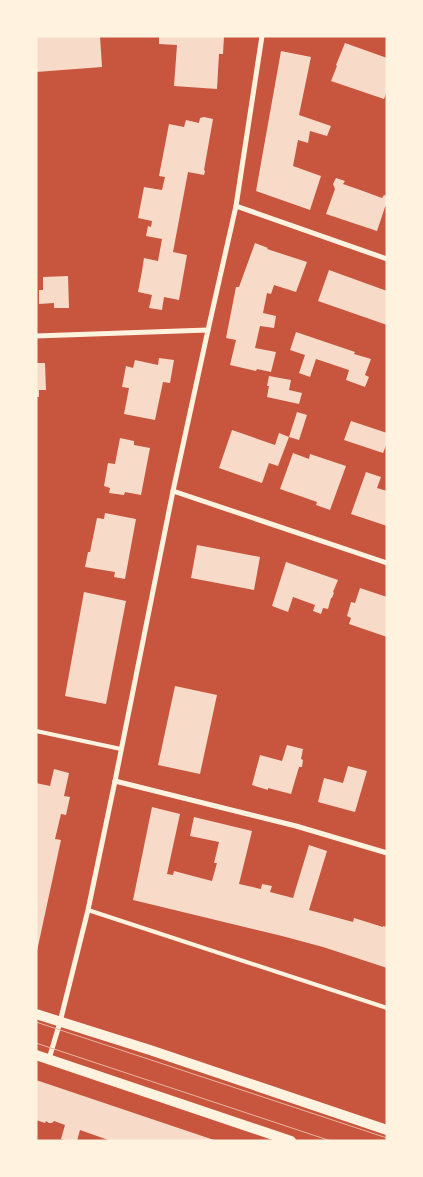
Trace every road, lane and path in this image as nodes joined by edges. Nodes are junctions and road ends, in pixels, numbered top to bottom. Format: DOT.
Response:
graph roads {
  1 [pos="262,36"];
  2 [pos="236,206"];
  3 [pos="387,259"];
  4 [pos="208,330"];
  5 [pos="36,336"];
  6 [pos="173,491"];
  7 [pos="387,563"];
  8 [pos="36,731"];
  9 [pos="121,749"];
  10 [pos="115,781"];
  11 [pos="387,853"];
  12 [pos="88,910"];
  13 [pos="387,1008"];
  14 [pos="36,1014"];
  15 [pos="60,1022"];
  16 [pos="36,1055"];
  17 [pos="48,1060"];
  18 [pos="387,1130"];
  19 [pos="291,1141"];
  1 -- 2 [label="street"];
  2 -- 3 [label="street"];
  2 -- 4 [label="street"];
  4 -- 5 [label="street"];
  4 -- 6 [label="street"];
  6 -- 7 [label="street"];
  6 -- 9 [label="street"];
  8 -- 9 [label="lane"];
  9 -- 10 [label="street"];
  10 -- 11 [label="street"];
  10 -- 12 [label="street"];
  12 -- 13 [label="lane"];
  12 -- 15 [label="street"];
  14 -- 15 [label="main road"];
  15 -- 17 [label="street"];
  15 -- 18 [label="main road"];
  16 -- 17 [label="main road"];
  17 -- 19 [label="main road"];
}
